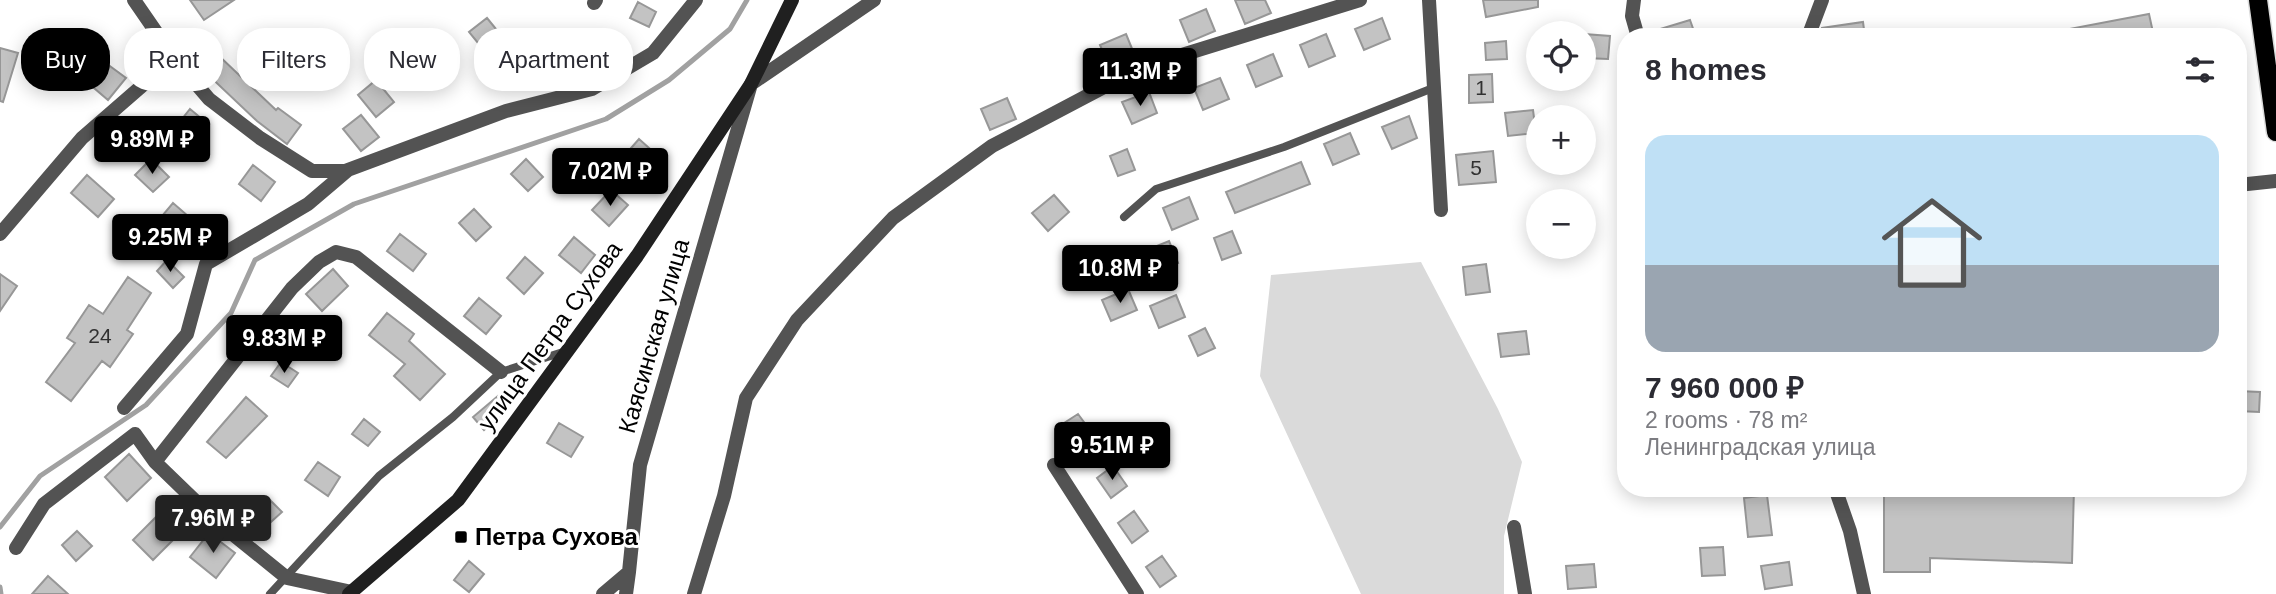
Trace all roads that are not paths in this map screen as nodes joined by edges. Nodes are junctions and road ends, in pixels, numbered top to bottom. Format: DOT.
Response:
graph roads {
  1 [pos="134,0"];
  2 [pos="696,0"];
  3 [pos="792,0"];
  4 [pos="874,0"];
  5 [pos="1360,0"];
  6 [pos="1429,0"];
  7 [pos="1634,0"];
  8 [pos="1822,0"];
  9 [pos="2258,0"];
  10 [pos="153,28"];
  11 [pos="1635,28"];
  12 [pos="1811,28"];
  13 [pos="751,84"];
  14 [pos="1433,88"];
  15 [pos="136,91"];
  16 [pos="202,91"];
  17 [pos="2276,132"];
  18 [pos="349,169"];
  19 [pos="2276,181"];
  20 [pos="2247,183"];
  21 [pos="1441,210"];
  22 [pos="1124,217"];
  23 [pos="0,234"];
  24 [pos="569,349"];
  25 [pos="501,372"];
  26 [pos="124,408"];
  27 [pos="155,461"];
  28 [pos="1054,465"];
  29 [pos="1838,497"];
  30 [pos="1514,527"];
  31 [pos="16,548"];
  32 [pos="629,572"];
  33 [pos="287,578"];
  34 [pos="351,593"];
  35 [pos="270,594"];
  36 [pos="603,594"];
  37 [pos="626,594"];
  38 [pos="694,594"];
  39 [pos="1137,594"];
  40 [pos="1525,594"];
  41 [pos="1864,594"];
  1 -- 10 [label="street"];
  2 -- 18 [label="street"];
  3 -- 13 [label="street, улица Петра Сухова"];
  4 -- 13 [label="street"];
  5 -- 38 [label="street"];
  6 -- 14 [label="street"];
  7 -- 11 [label="street"];
  8 -- 12 [label="street"];
  9 -- 17 [label="main road"];
  13 -- 24 [label="street, улица Петра Сухова"];
  13 -- 32 [label="street, Каясинская улица"];
  14 -- 21 [label="street"];
  14 -- 22 [label="lane"];
  15 -- 23 [label="street"];
  16 -- 18 [label="street"];
  18 -- 26 [label="street"];
  19 -- 20 [label="street"];
  24 -- 25 [label="lane"];
  24 -- 34 [label="street, улица Петра Сухова"];
  25 -- 27 [label="street"];
  25 -- 33 [label="lane"];
  27 -- 31 [label="street"];
  27 -- 33 [label="street"];
  28 -- 39 [label="street"];
  29 -- 41 [label="street"];
  30 -- 40 [label="street"];
  32 -- 36 [label="street"];
  32 -- 37 [label="street, Каясинская улица"];
  33 -- 34 [label="street"];
  33 -- 35 [label="lane"];
}
